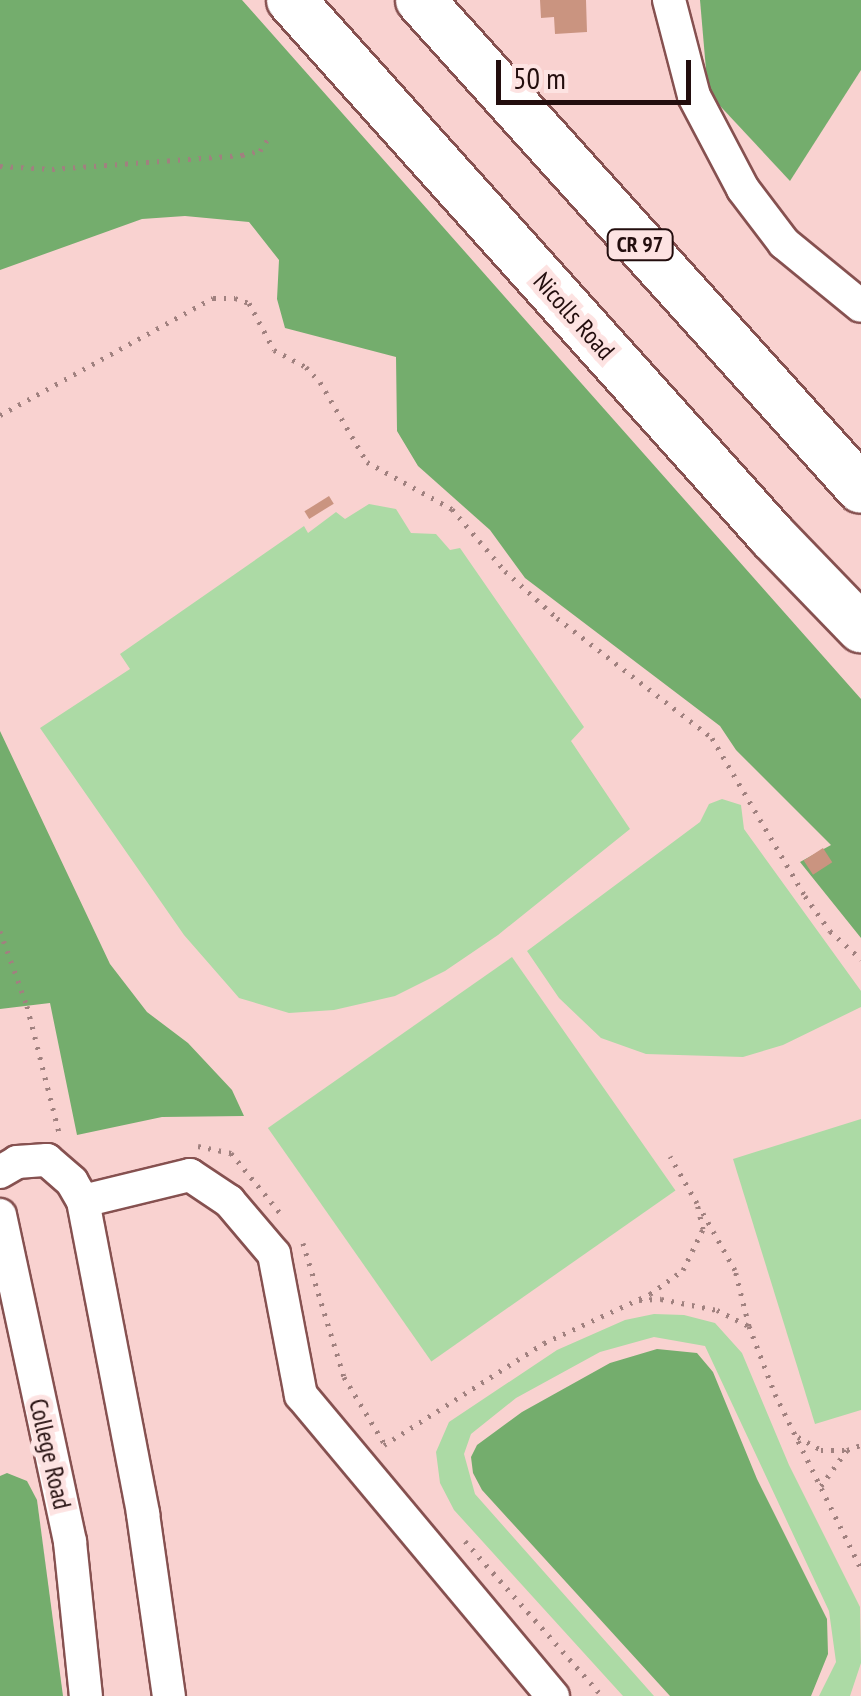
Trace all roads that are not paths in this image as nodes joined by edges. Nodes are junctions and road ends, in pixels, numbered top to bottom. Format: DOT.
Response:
graph roads {
  1 [pos="291,0"];
  2 [pos="420,0"];
  3 [pos="669,0"];
  4 [pos="861,306"];
  5 [pos="861,489"];
  6 [pos="861,628"];
  7 [pos="0,1172"];
  8 [pos="78,1192"];
  9 [pos="0,1215"];
  10 [pos="86,1696"];
  11 [pos="168,1696"];
  12 [pos="554,1696"];
  1 -- 6 [label="highway, Nicolls Road"];
  2 -- 5 [label="highway, CR 97"];
  3 -- 4 [label="street"];
  7 -- 8 [label="street"];
  8 -- 11 [label="street"];
  8 -- 12 [label="street"];
  9 -- 10 [label="street, College Road"];
}
